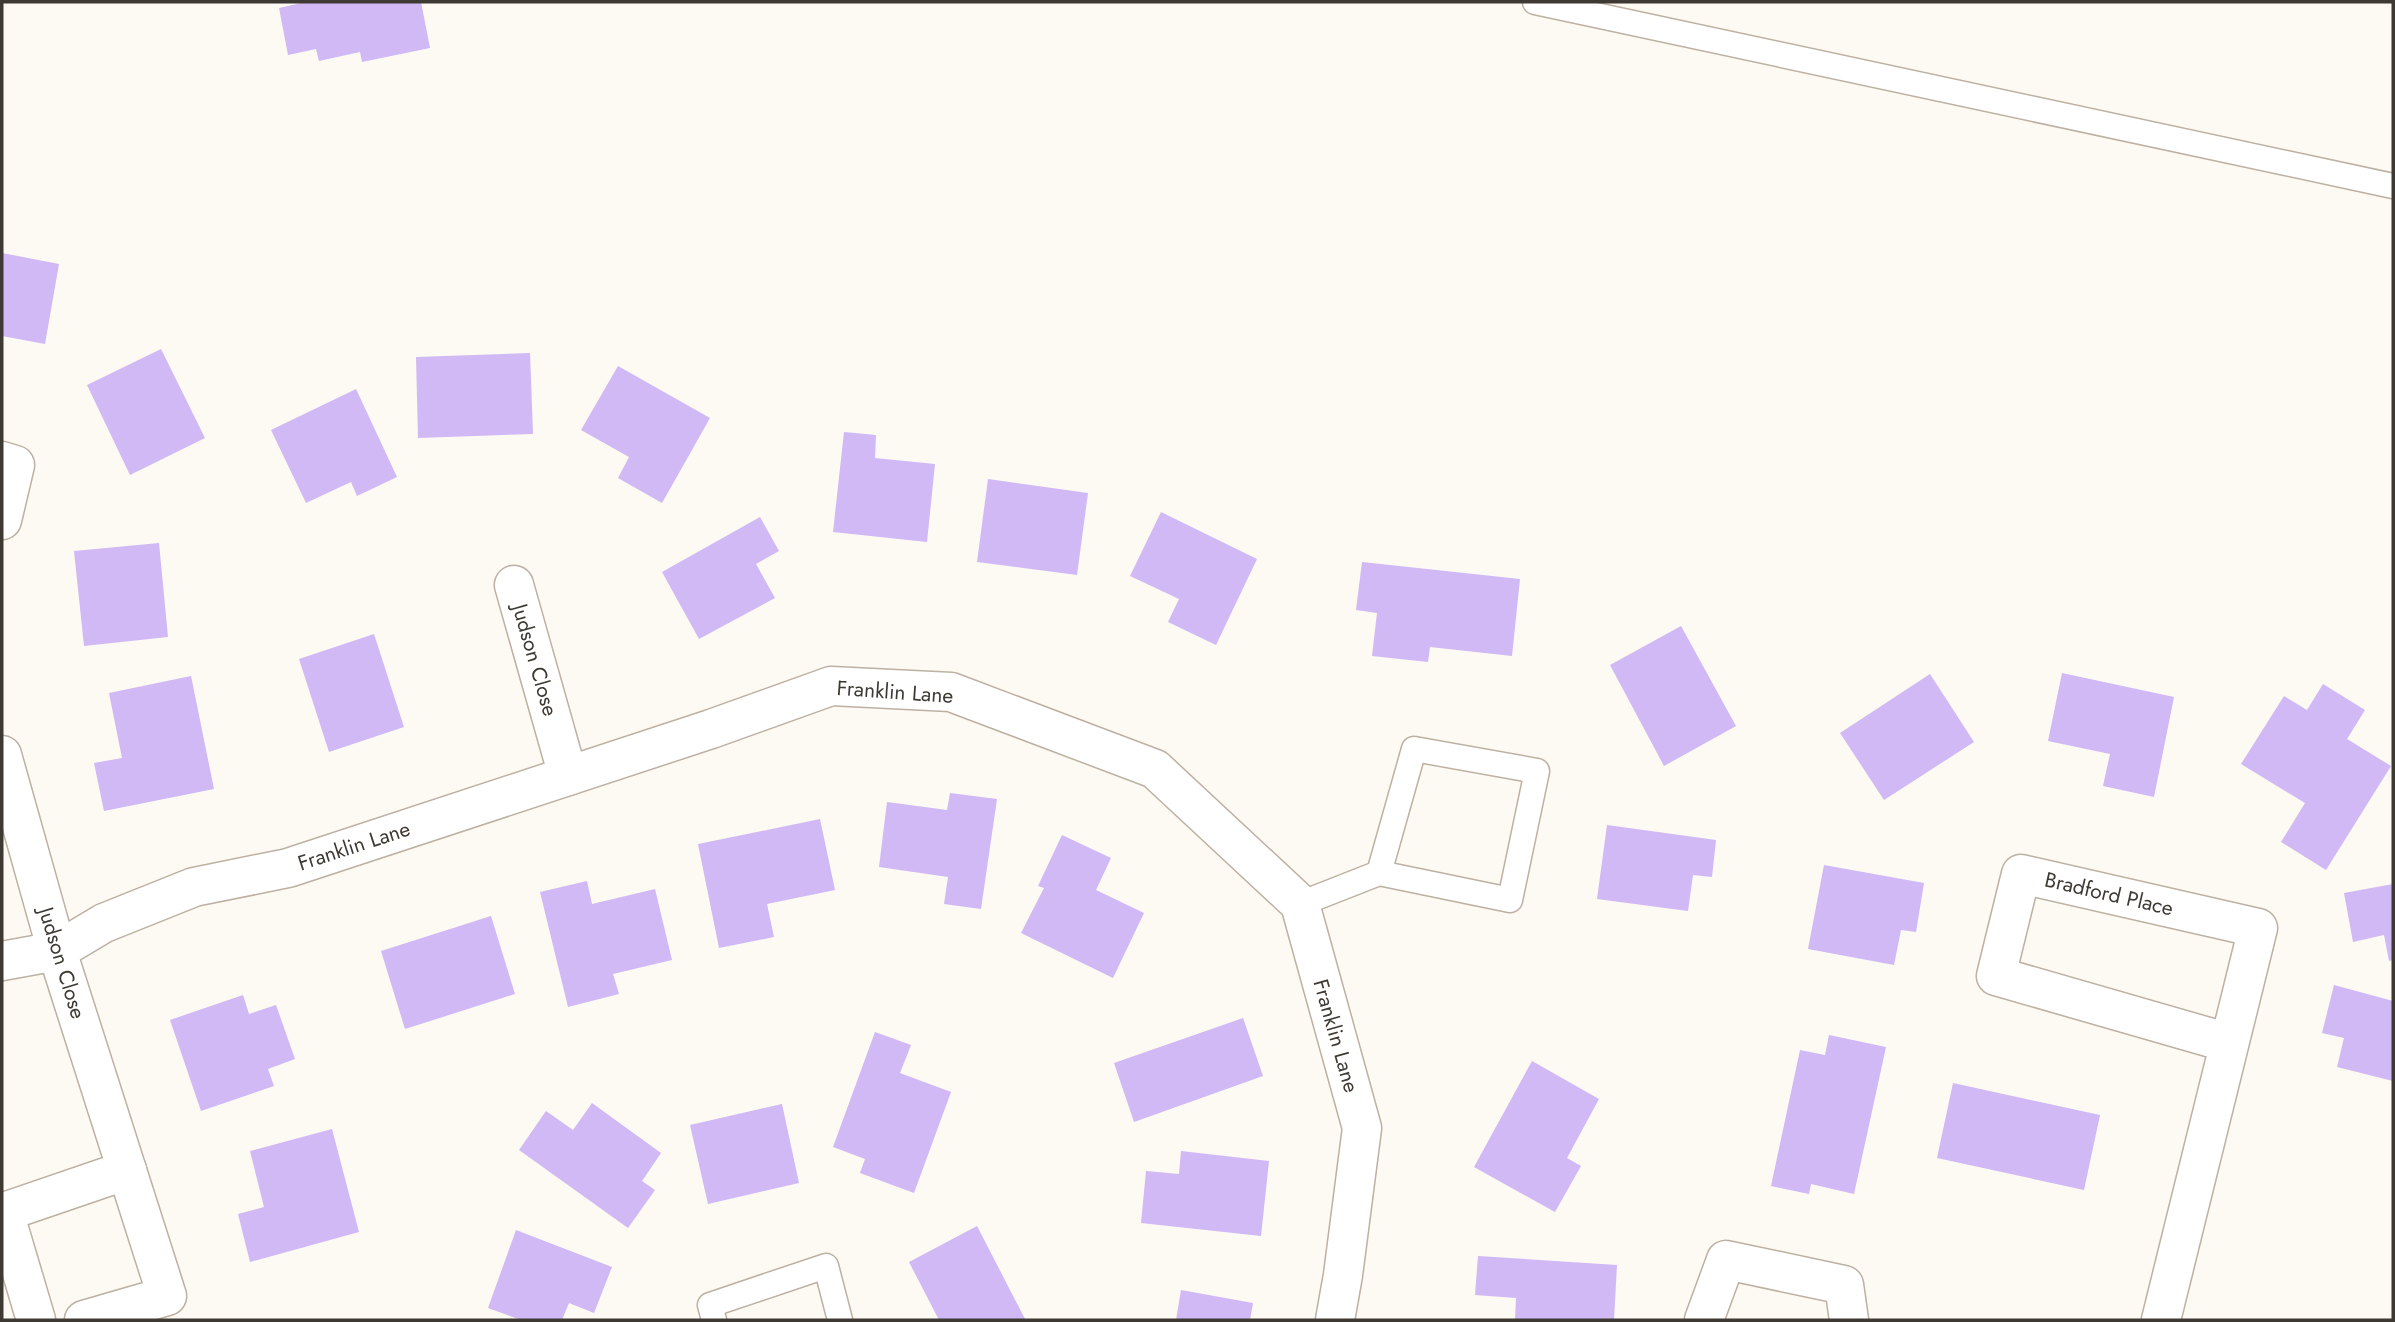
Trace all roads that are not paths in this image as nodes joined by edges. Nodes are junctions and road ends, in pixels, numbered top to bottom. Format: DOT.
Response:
graph roads {
  1 [pos="1535,2"];
  2 [pos="2393,186"];
  3 [pos="2,461"];
  4 [pos="2,520"];
  5 [pos="514,585"];
  6 [pos="2,755"];
  7 [pos="568,776"];
  8 [pos="1379,873"];
  9 [pos="1300,904"];
  10 [pos="57,951"];
  11 [pos="2,961"];
  12 [pos="2229,1044"];
  13 [pos="127,1170"];
  14 [pos="36,1320"];
  15 [pos="84,1320"];
  16 [pos="714,1320"];
  17 [pos="840,1320"];
  18 [pos="1335,1320"];
  19 [pos="1704,1320"];
  20 [pos="1849,1320"];
  21 [pos="2161,1320"];
  1 -- 2 [label="lane"];
  3 -- 4 [label="street"];
  5 -- 7 [label="street, Judson Close"];
  6 -- 10 [label="street, Judson Close"];
  7 -- 9 [label="street, Franklin Lane"];
  7 -- 10 [label="street, Franklin Lane"];
  8 -- 8 [label="lane"];
  8 -- 9 [label="lane"];
  9 -- 18 [label="street, Franklin Lane"];
  10 -- 11 [label="street, Franklin Lane"];
  10 -- 13 [label="street, Judson Close"];
  12 -- 12 [label="street, Bradford Place"];
  12 -- 21 [label="street, Bradford Place"];
  13 -- 14 [label="street"];
  13 -- 15 [label="street, Judson Close"];
  16 -- 17 [label="lane"];
  19 -- 20 [label="street"];
}
